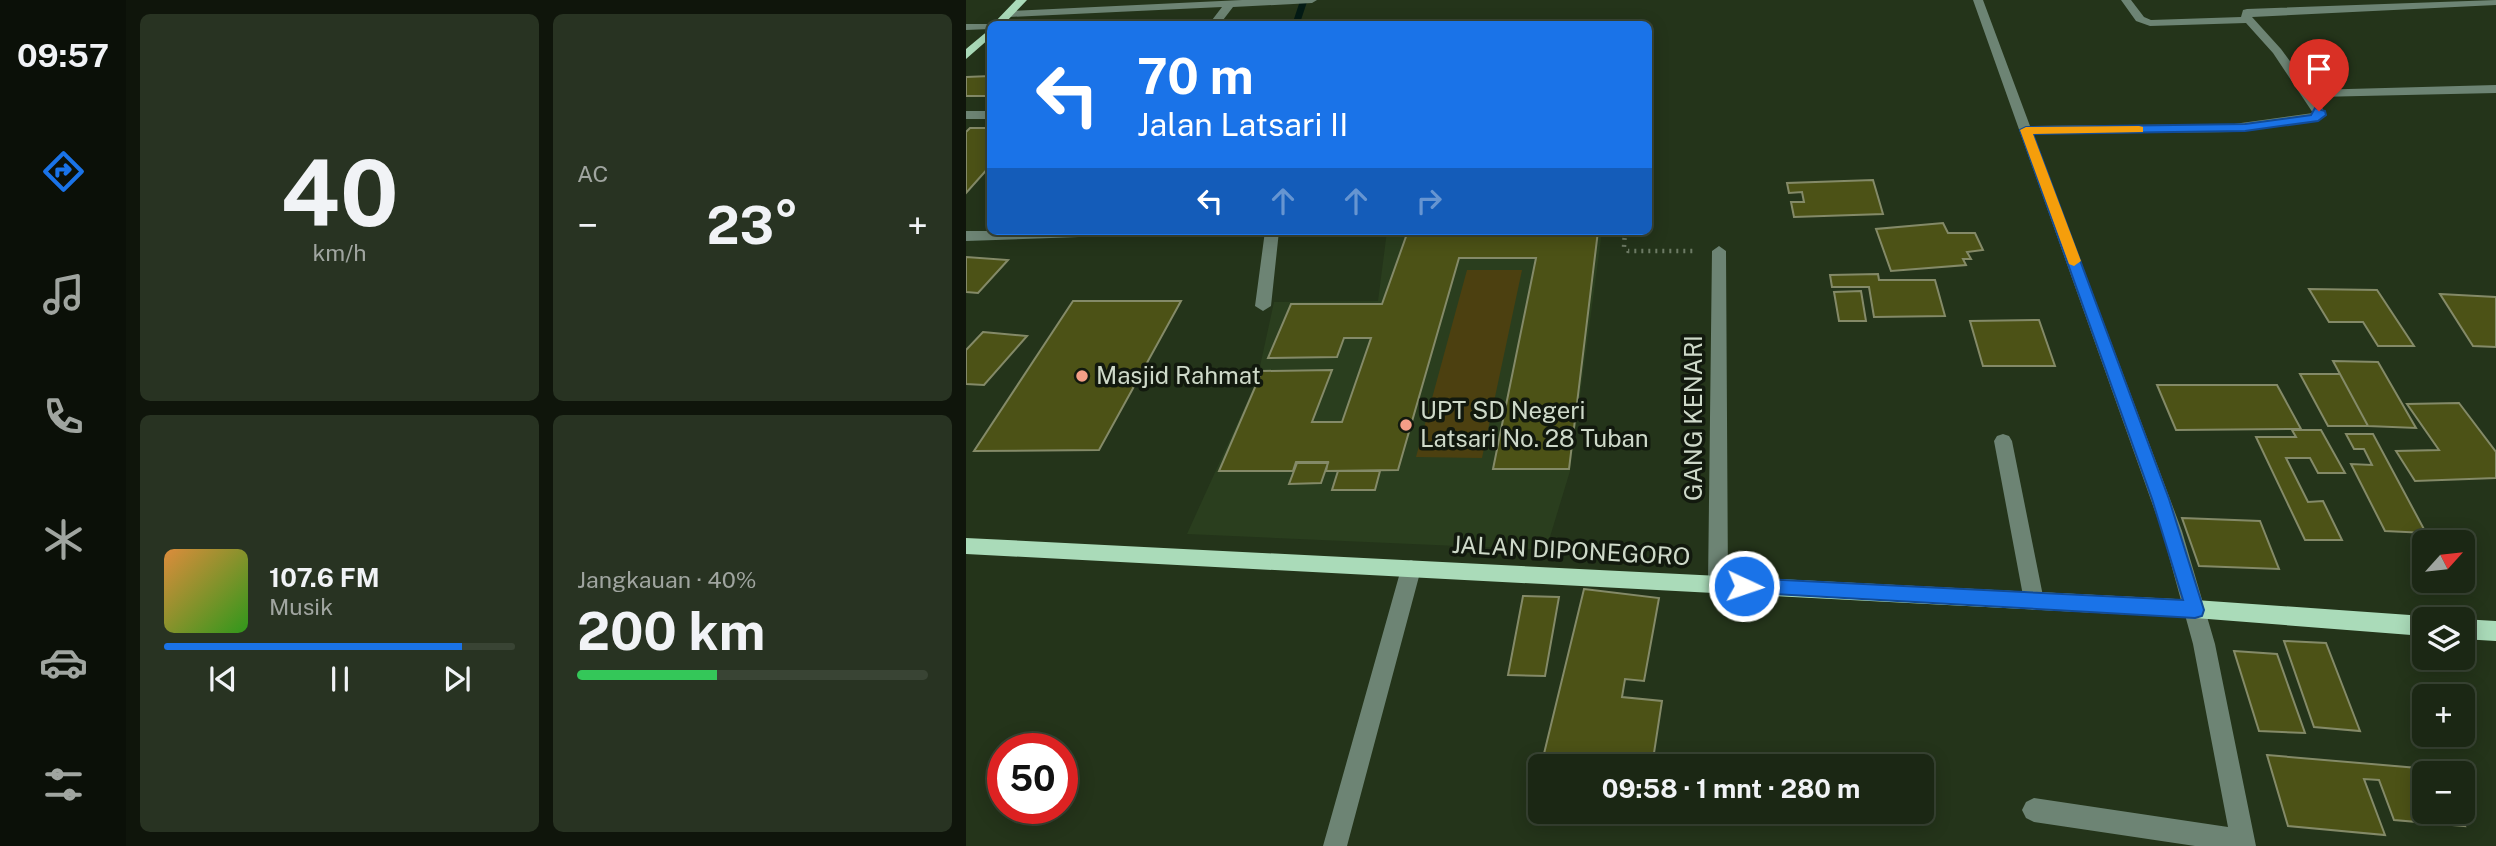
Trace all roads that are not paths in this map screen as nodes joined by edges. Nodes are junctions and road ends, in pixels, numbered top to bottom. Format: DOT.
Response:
graph roads {
  1 [pos="1023,0"];
  2 [pos="1311,0"];
  3 [pos="1978,0"];
  4 [pos="2126,0"];
  5 [pos="2496,2"];
  6 [pos="1229,5"];
  7 [pos="1009,14"];
  8 [pos="2249,20"];
  9 [pos="1001,21"];
  10 [pos="1217,21"];
  11 [pos="987,26"];
  12 [pos="966,27"];
  13 [pos="987,35"];
  14 [pos="966,56"];
  15 [pos="2496,89"];
  16 [pos="2308,94"];
  17 [pos="987,115"];
  18 [pos="966,116"];
  19 [pos="2026,130"];
  20 [pos="993,235"];
  21 [pos="1272,235"];
  22 [pos="966,236"];
  23 [pos="1719,251"];
  24 [pos="1263,306"];
  25 [pos="2003,440"];
  26 [pos="966,546"];
  27 [pos="1411,569"];
  28 [pos="1718,584"];
  29 [pos="2034,601"];
  30 [pos="2195,610"];
  31 [pos="2412,625"];
  32 [pos="2475,630"];
  33 [pos="2496,631"];
  34 [pos="2034,810"];
  35 [pos="2244,843"];
  36 [pos="1335,846"];
  1 -- 7 [label="main road"];
  2 -- 6 [label="street"];
  3 -- 19 [label="street"];
  4 -- 8 [label="street"];
  5 -- 8 [label="street"];
  6 -- 7 [label="street"];
  6 -- 10 [label="street"];
  7 -- 9 [label="main road"];
  8 -- 16 [label="street"];
  11 -- 12 [label="street"];
  13 -- 14 [label="main road"];
  15 -- 16 [label="street"];
  16 -- 19 [label="street"];
  17 -- 18 [label="street"];
  19 -- 30 [label="street"];
  20 -- 22 [label="street"];
  21 -- 24 [label="street"];
  23 -- 28 [label="street, GANG KENARI"];
  25 -- 29 [label="street"];
  26 -- 27 [label="main road, JALAN DIPONEGORO"];
  27 -- 28 [label="main road, JALAN DIPONEGORO"];
  27 -- 36 [label="street"];
  28 -- 29 [label="main road, JALAN DIPONEGORO"];
  29 -- 30 [label="main road, JALAN DIPONEGORO"];
  30 -- 31 [label="main road, JALAN DIPONEGORO"];
  30 -- 35 [label="street"];
  32 -- 33 [label="main road"];
  34 -- 35 [label="street"];
}
